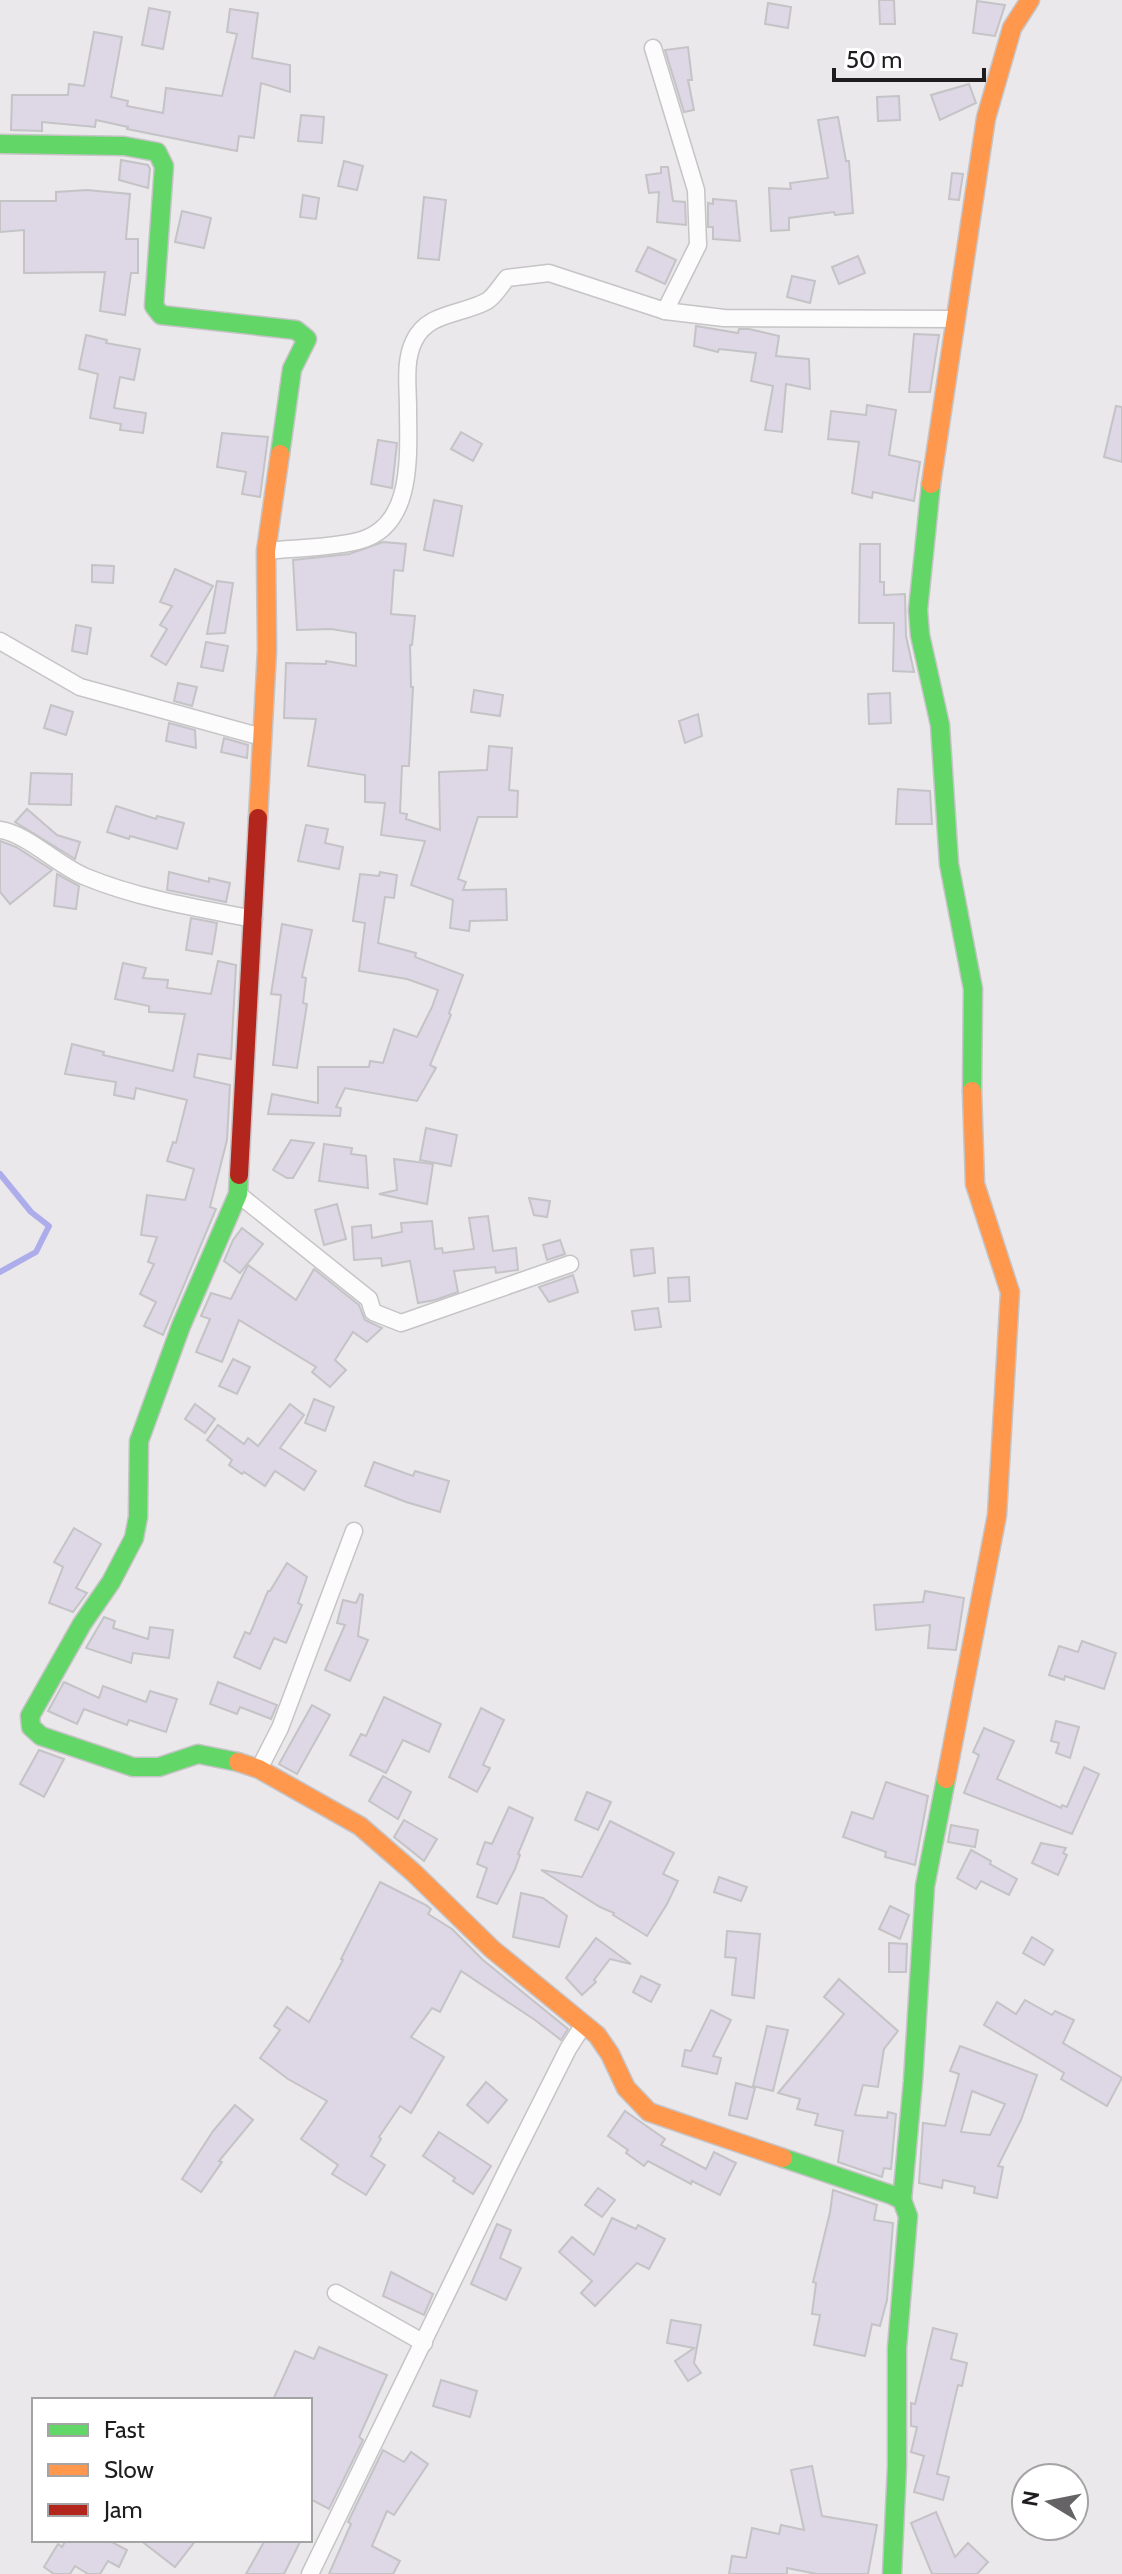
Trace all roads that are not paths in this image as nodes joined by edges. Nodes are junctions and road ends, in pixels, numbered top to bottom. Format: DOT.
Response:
graph roads {
  1 [pos="1030,0"];
  2 [pos="653,48"];
  3 [pos="0,144"];
  4 [pos="665,311"];
  5 [pos="955,319"];
  6 [pos="266,551"];
  7 [pos="0,641"];
  8 [pos="262,737"];
  9 [pos="0,830"];
  10 [pos="254,919"];
  11 [pos="238,1194"];
  12 [pos="570,1264"];
  13 [pos="354,1531"];
  14 [pos="259,1769"];
  15 [pos="584,2024"];
  16 [pos="902,2200"];
  17 [pos="336,2293"];
  18 [pos="424,2343"];
  19 [pos="310,2574"];
  20 [pos="892,2574"];
  1 -- 5 [label="street"];
  2 -- 4 [label="street"];
  3 -- 6 [label="street"];
  4 -- 5 [label="street"];
  4 -- 6 [label="street"];
  5 -- 16 [label="street"];
  6 -- 8 [label="street"];
  7 -- 8 [label="street"];
  8 -- 10 [label="street"];
  9 -- 10 [label="street"];
  10 -- 11 [label="street"];
  11 -- 12 [label="street"];
  11 -- 14 [label="street"];
  13 -- 14 [label="street"];
  14 -- 15 [label="street"];
  15 -- 16 [label="street"];
  15 -- 18 [label="street"];
  16 -- 20 [label="street"];
  17 -- 18 [label="street"];
  18 -- 19 [label="street"];
}
